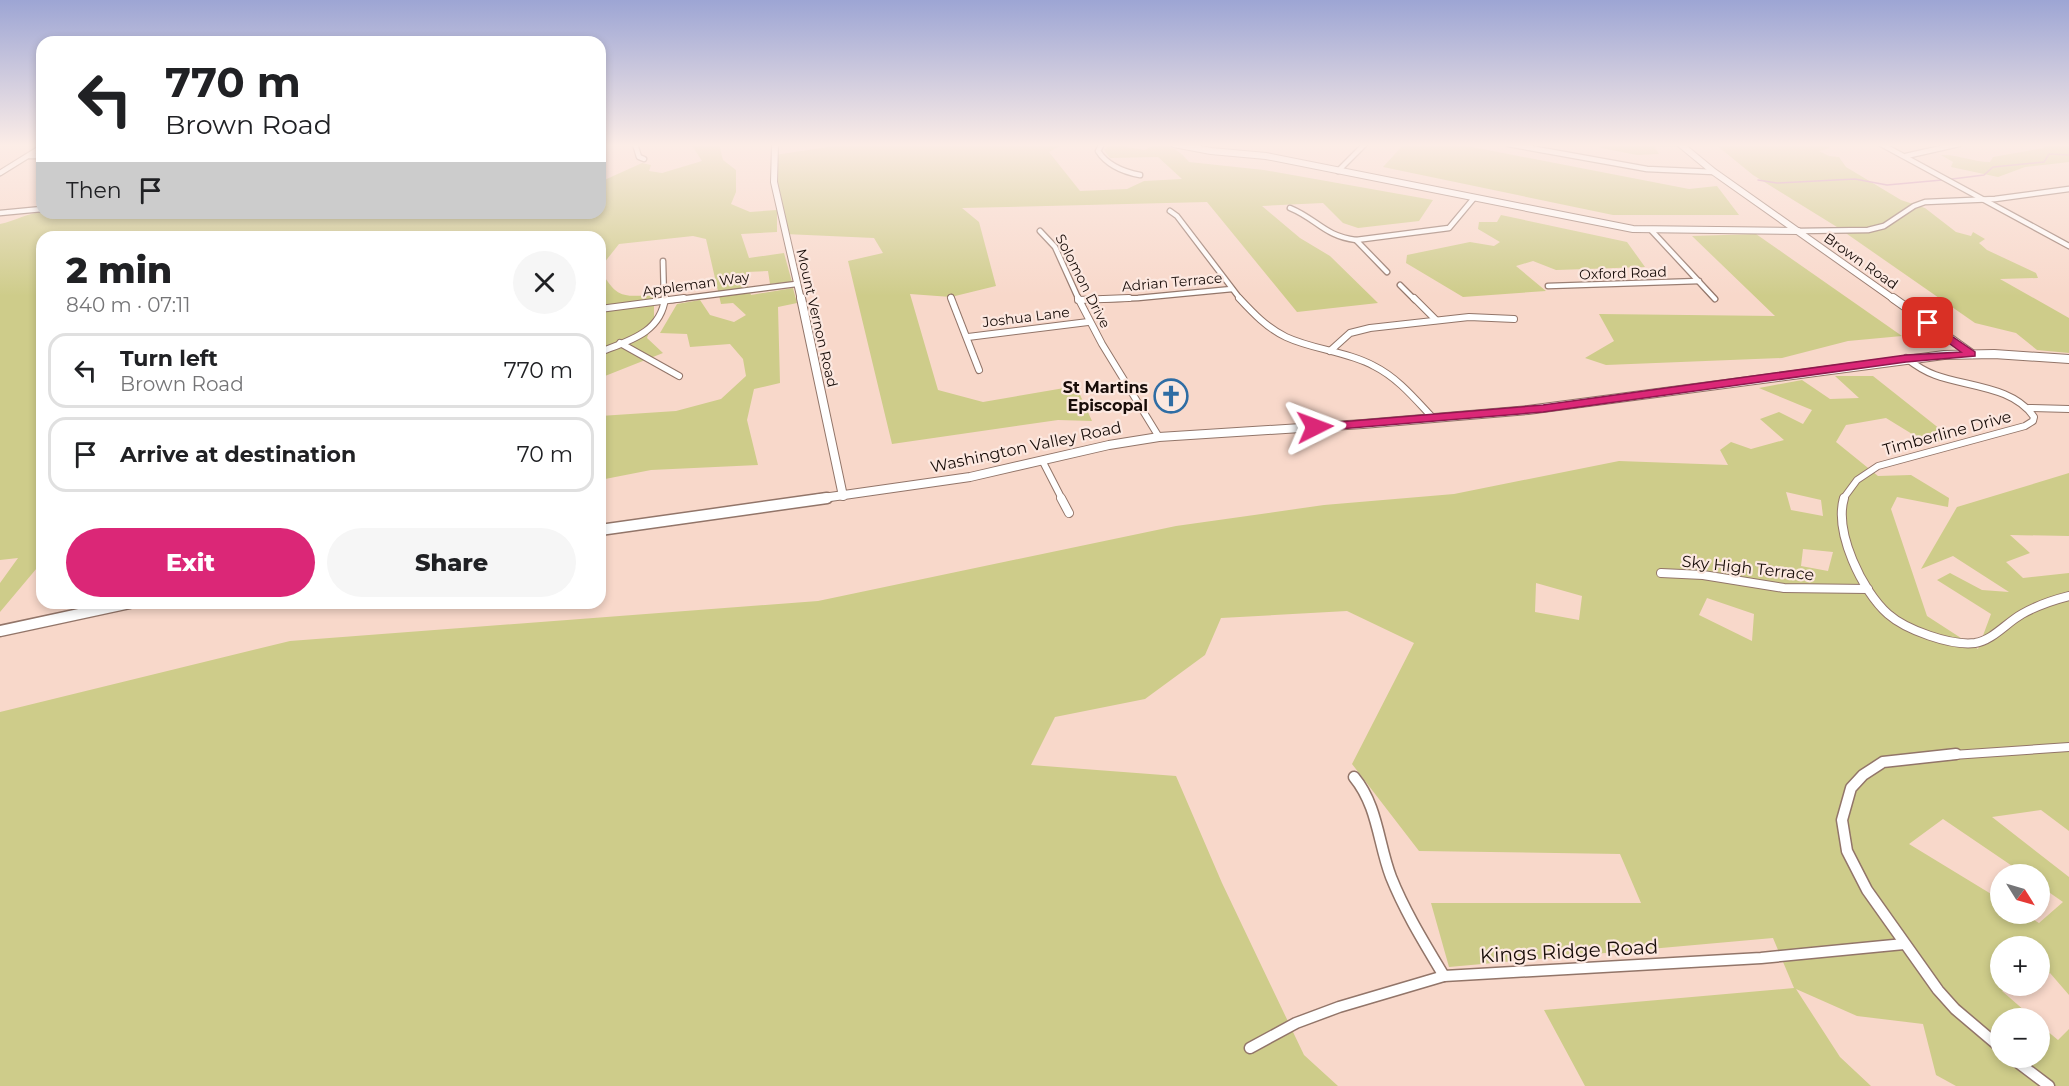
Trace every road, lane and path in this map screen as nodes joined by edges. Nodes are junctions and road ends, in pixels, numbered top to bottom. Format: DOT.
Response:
graph roads {
  1 [pos="777,195"];
  2 [pos="1457,195"];
  3 [pos="1746,195"];
  4 [pos="1975,195"];
  5 [pos="2026,195"];
  6 [pos="1474,198"];
  7 [pos="1985,200"];
  8 [pos="1290,208"];
  9 [pos="36,209"];
  10 [pos="1170,211"];
  11 [pos="0,213"];
  12 [pos="1651,230"];
  13 [pos="1040,231"];
  14 [pos="1798,231"];
  15 [pos="1356,240"];
  16 [pos="2069,246"];
  17 [pos="663,261"];
  18 [pos="1387,272"];
  19 [pos="1699,281"];
  20 [pos="796,284"];
  21 [pos="1400,285"];
  22 [pos="1548,286"];
  23 [pos="1232,289"];
  24 [pos="951,297"];
  25 [pos="1715,299"];
  26 [pos="1078,300"];
  27 [pos="664,301"];
  28 [pos="606,308"];
  29 [pos="1514,319"];
  30 [pos="1436,320"];
  31 [pos="1088,322"];
  32 [pos="968,337"];
  33 [pos="620,343"];
  34 [pos="606,349"];
  35 [pos="1330,351"];
  36 [pos="1972,354"];
  37 [pos="1906,358"];
  38 [pos="2069,359"];
  39 [pos="979,370"];
  40 [pos="679,376"];
  41 [pos="2029,408"];
  42 [pos="2069,409"];
  43 [pos="1433,418"];
  44 [pos="1159,436"];
  45 [pos="1044,462"];
  46 [pos="843,496"];
  47 [pos="1069,513"];
  48 [pos="606,529"];
  49 [pos="1661,573"];
  50 [pos="1868,589"];
  51 [pos="2069,596"];
  52 [pos="102,609"];
  53 [pos="0,631"];
  54 [pos="2069,747"];
  55 [pos="1354,777"];
  56 [pos="1904,944"];
  57 [pos="1444,976"];
  58 [pos="1990,1039"];
  59 [pos="1250,1048"];
  60 [pos="2026,1068"];
  61 [pos="2049,1086"];
  1 -- 20 [label="street, Mount Vernon Road"];
  2 -- 6 [label="street"];
  3 -- 14 [label="street, Brown Road"];
  4 -- 7 [label="street"];
  5 -- 7 [label="street"];
  6 -- 12 [label="street"];
  6 -- 15 [label="street"];
  7 -- 14 [label="street"];
  7 -- 16 [label="street"];
  8 -- 15 [label="street"];
  9 -- 11 [label="street"];
  10 -- 23 [label="street"];
  12 -- 14 [label="street"];
  12 -- 19 [label="street"];
  13 -- 26 [label="street, Solomon Drive"];
  14 -- 36 [label="street, Brown Road"];
  15 -- 18 [label="street"];
  17 -- 27 [label="street"];
  19 -- 22 [label="street, Oxford Road"];
  19 -- 25 [label="street"];
  20 -- 27 [label="street, Appleman Way"];
  20 -- 46 [label="street, Mount Vernon Road"];
  21 -- 30 [label="street"];
  23 -- 26 [label="street, Adrian Terrace"];
  23 -- 35 [label="street"];
  24 -- 32 [label="street"];
  26 -- 31 [label="street, Solomon Drive"];
  27 -- 28 [label="street, Appleman Way"];
  27 -- 33 [label="street"];
  29 -- 30 [label="street"];
  30 -- 35 [label="street"];
  31 -- 32 [label="street, Joshua Lane"];
  31 -- 44 [label="street, Solomon Drive"];
  32 -- 39 [label="street"];
  33 -- 34 [label="street"];
  33 -- 40 [label="street"];
  35 -- 43 [label="street"];
  36 -- 37 [label="street, Washington Valley Road"];
  36 -- 38 [label="street, Washington Valley Road"];
  37 -- 41 [label="street, Timberline Drive"];
  37 -- 43 [label="street, Washington Valley Road"];
  41 -- 42 [label="street"];
  41 -- 50 [label="street, Timberline Drive"];
  43 -- 44 [label="street, Washington Valley Road"];
  44 -- 45 [label="street, Washington Valley Road"];
  45 -- 46 [label="street, Washington Valley Road"];
  45 -- 47 [label="street"];
  46 -- 48 [label="street, Washington Valley Road"];
  49 -- 50 [label="street, Sky High Terrace"];
  50 -- 51 [label="street, Timberline Drive"];
  52 -- 53 [label="street"];
  54 -- 56 [label="street"];
  55 -- 57 [label="street"];
  56 -- 57 [label="street, Kings Ridge Road"];
  56 -- 58 [label="street"];
  57 -- 59 [label="street, Kings Ridge Road"];
  60 -- 61 [label="street"];
}
